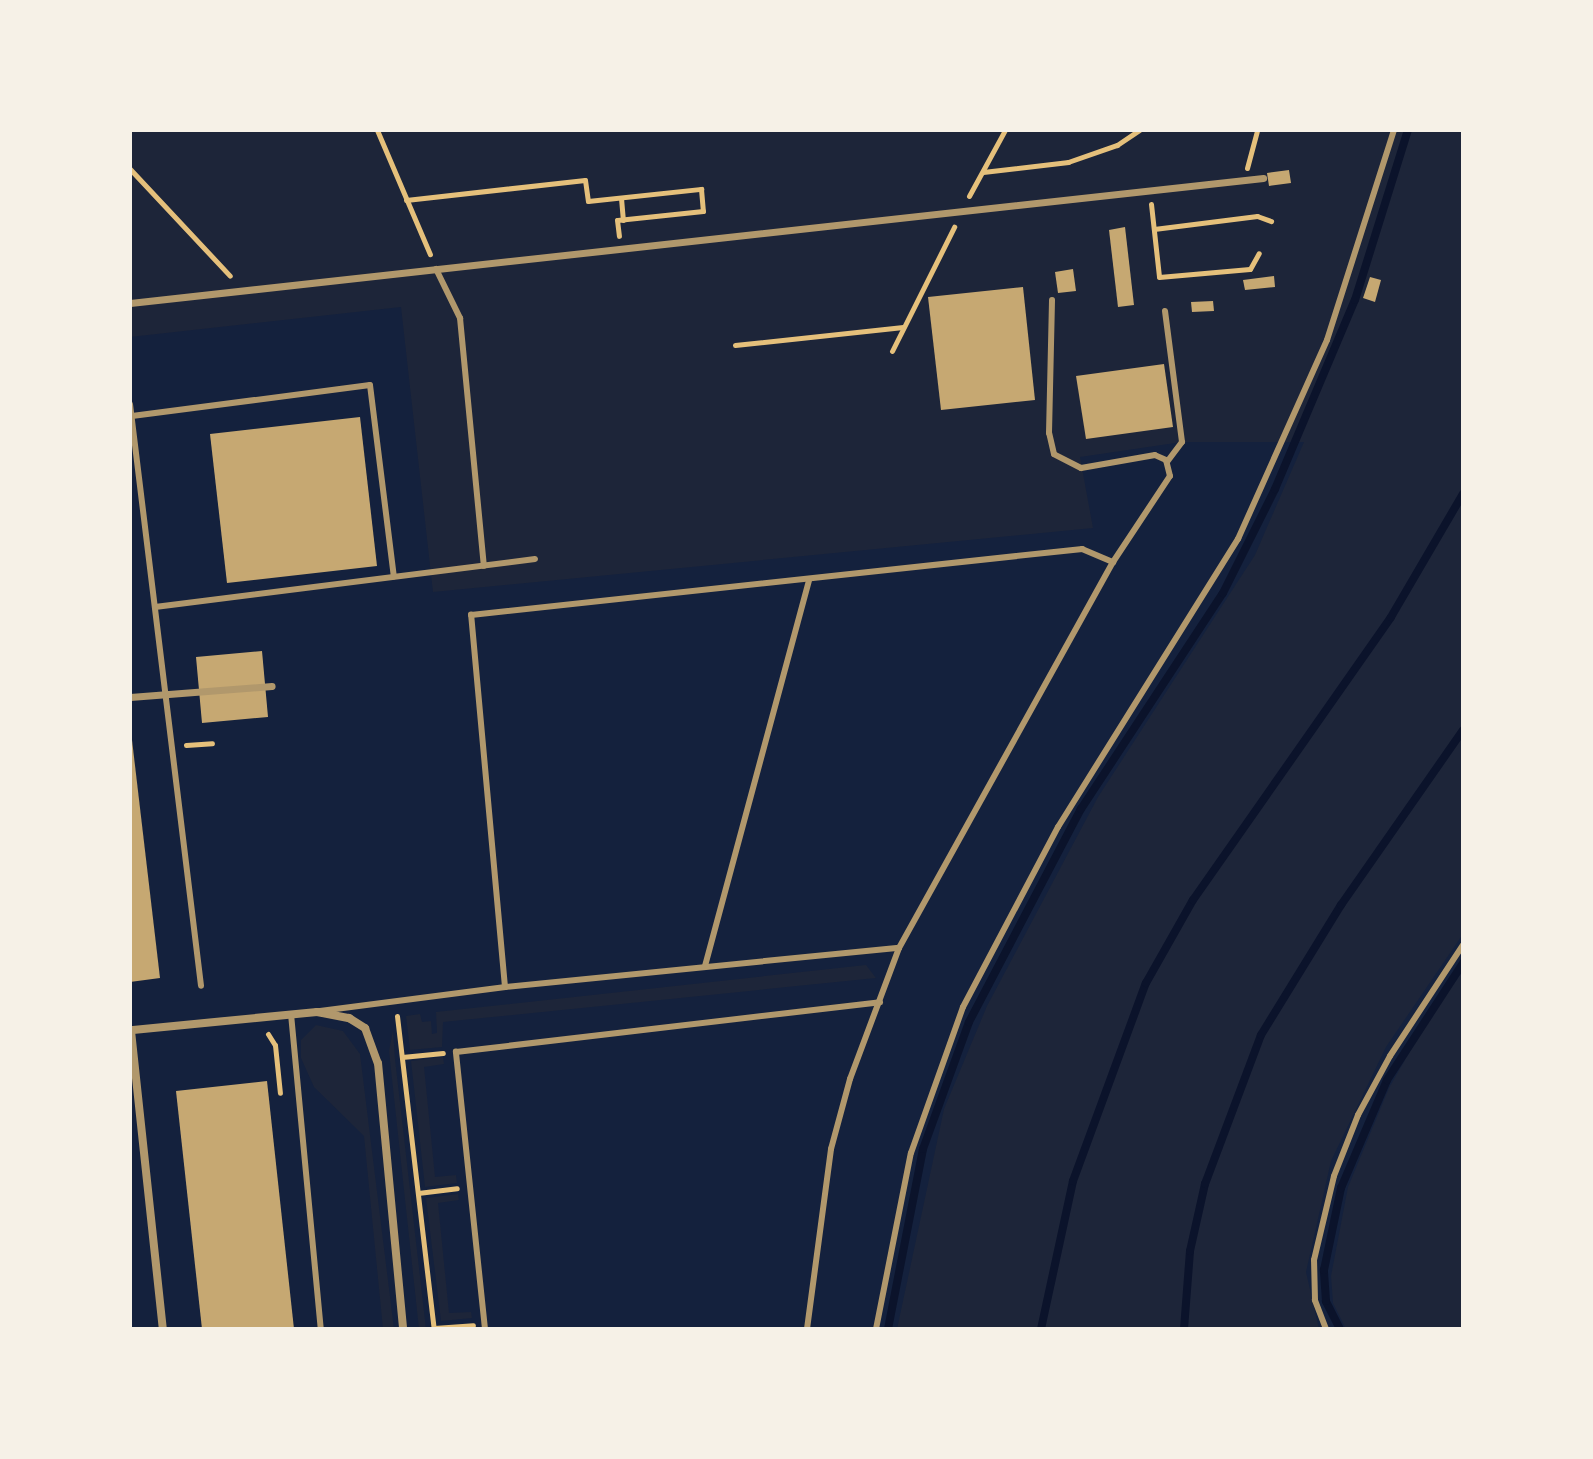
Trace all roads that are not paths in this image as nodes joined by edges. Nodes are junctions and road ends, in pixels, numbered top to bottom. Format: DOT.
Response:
graph roads {
  1 [pos="1394,130"];
  2 [pos="1263,178"];
  3 [pos="436,269"];
  4 [pos="1052,300"];
  5 [pos="130,303"];
  6 [pos="1165,311"];
  7 [pos="130,404"];
  8 [pos="132,416"];
  9 [pos="1167,462"];
  10 [pos="535,559"];
  11 [pos="1113,562"];
  12 [pos="484,566"];
  13 [pos="394,577"];
  14 [pos="809,580"];
  15 [pos="155,607"];
  16 [pos="272,686"];
  17 [pos="164,694"];
  18 [pos="130,697"];
  19 [pos="1463,945"];
  20 [pos="899,948"];
  21 [pos="705,966"];
  22 [pos="201,986"];
  23 [pos="505,987"];
  24 [pos="880,1002"];
  25 [pos="317,1012"];
  26 [pos="291,1014"];
  27 [pos="132,1031"];
  28 [pos="484,1327"];
  29 [pos="163,1329"];
  30 [pos="321,1329"];
  31 [pos="403,1329"];
  32 [pos="807,1329"];
  33 [pos="876,1329"];
  34 [pos="1326,1329"];
  1 -- 33 [label="lane"];
  2 -- 3 [label="street"];
  3 -- 5 [label="street"];
  3 -- 12 [label="lane"];
  4 -- 9 [label="lane"];
  6 -- 9 [label="lane"];
  7 -- 8 [label="lane"];
  8 -- 13 [label="lane"];
  8 -- 15 [label="lane"];
  9 -- 11 [label="lane"];
  10 -- 12 [label="lane"];
  11 -- 14 [label="lane"];
  11 -- 20 [label="lane"];
  12 -- 13 [label="lane"];
  13 -- 15 [label="lane"];
  14 -- 21 [label="lane"];
  14 -- 23 [label="lane"];
  15 -- 17 [label="lane"];
  16 -- 17 [label="street"];
  17 -- 18 [label="street"];
  17 -- 22 [label="lane"];
  19 -- 34 [label="lane"];
  20 -- 21 [label="lane"];
  20 -- 24 [label="lane"];
  21 -- 23 [label="lane"];
  23 -- 25 [label="lane"];
  24 -- 28 [label="lane"];
  24 -- 32 [label="lane"];
  25 -- 26 [label="street"];
  25 -- 31 [label="street"];
  26 -- 27 [label="street"];
  26 -- 30 [label="lane"];
  27 -- 29 [label="street"];
}
